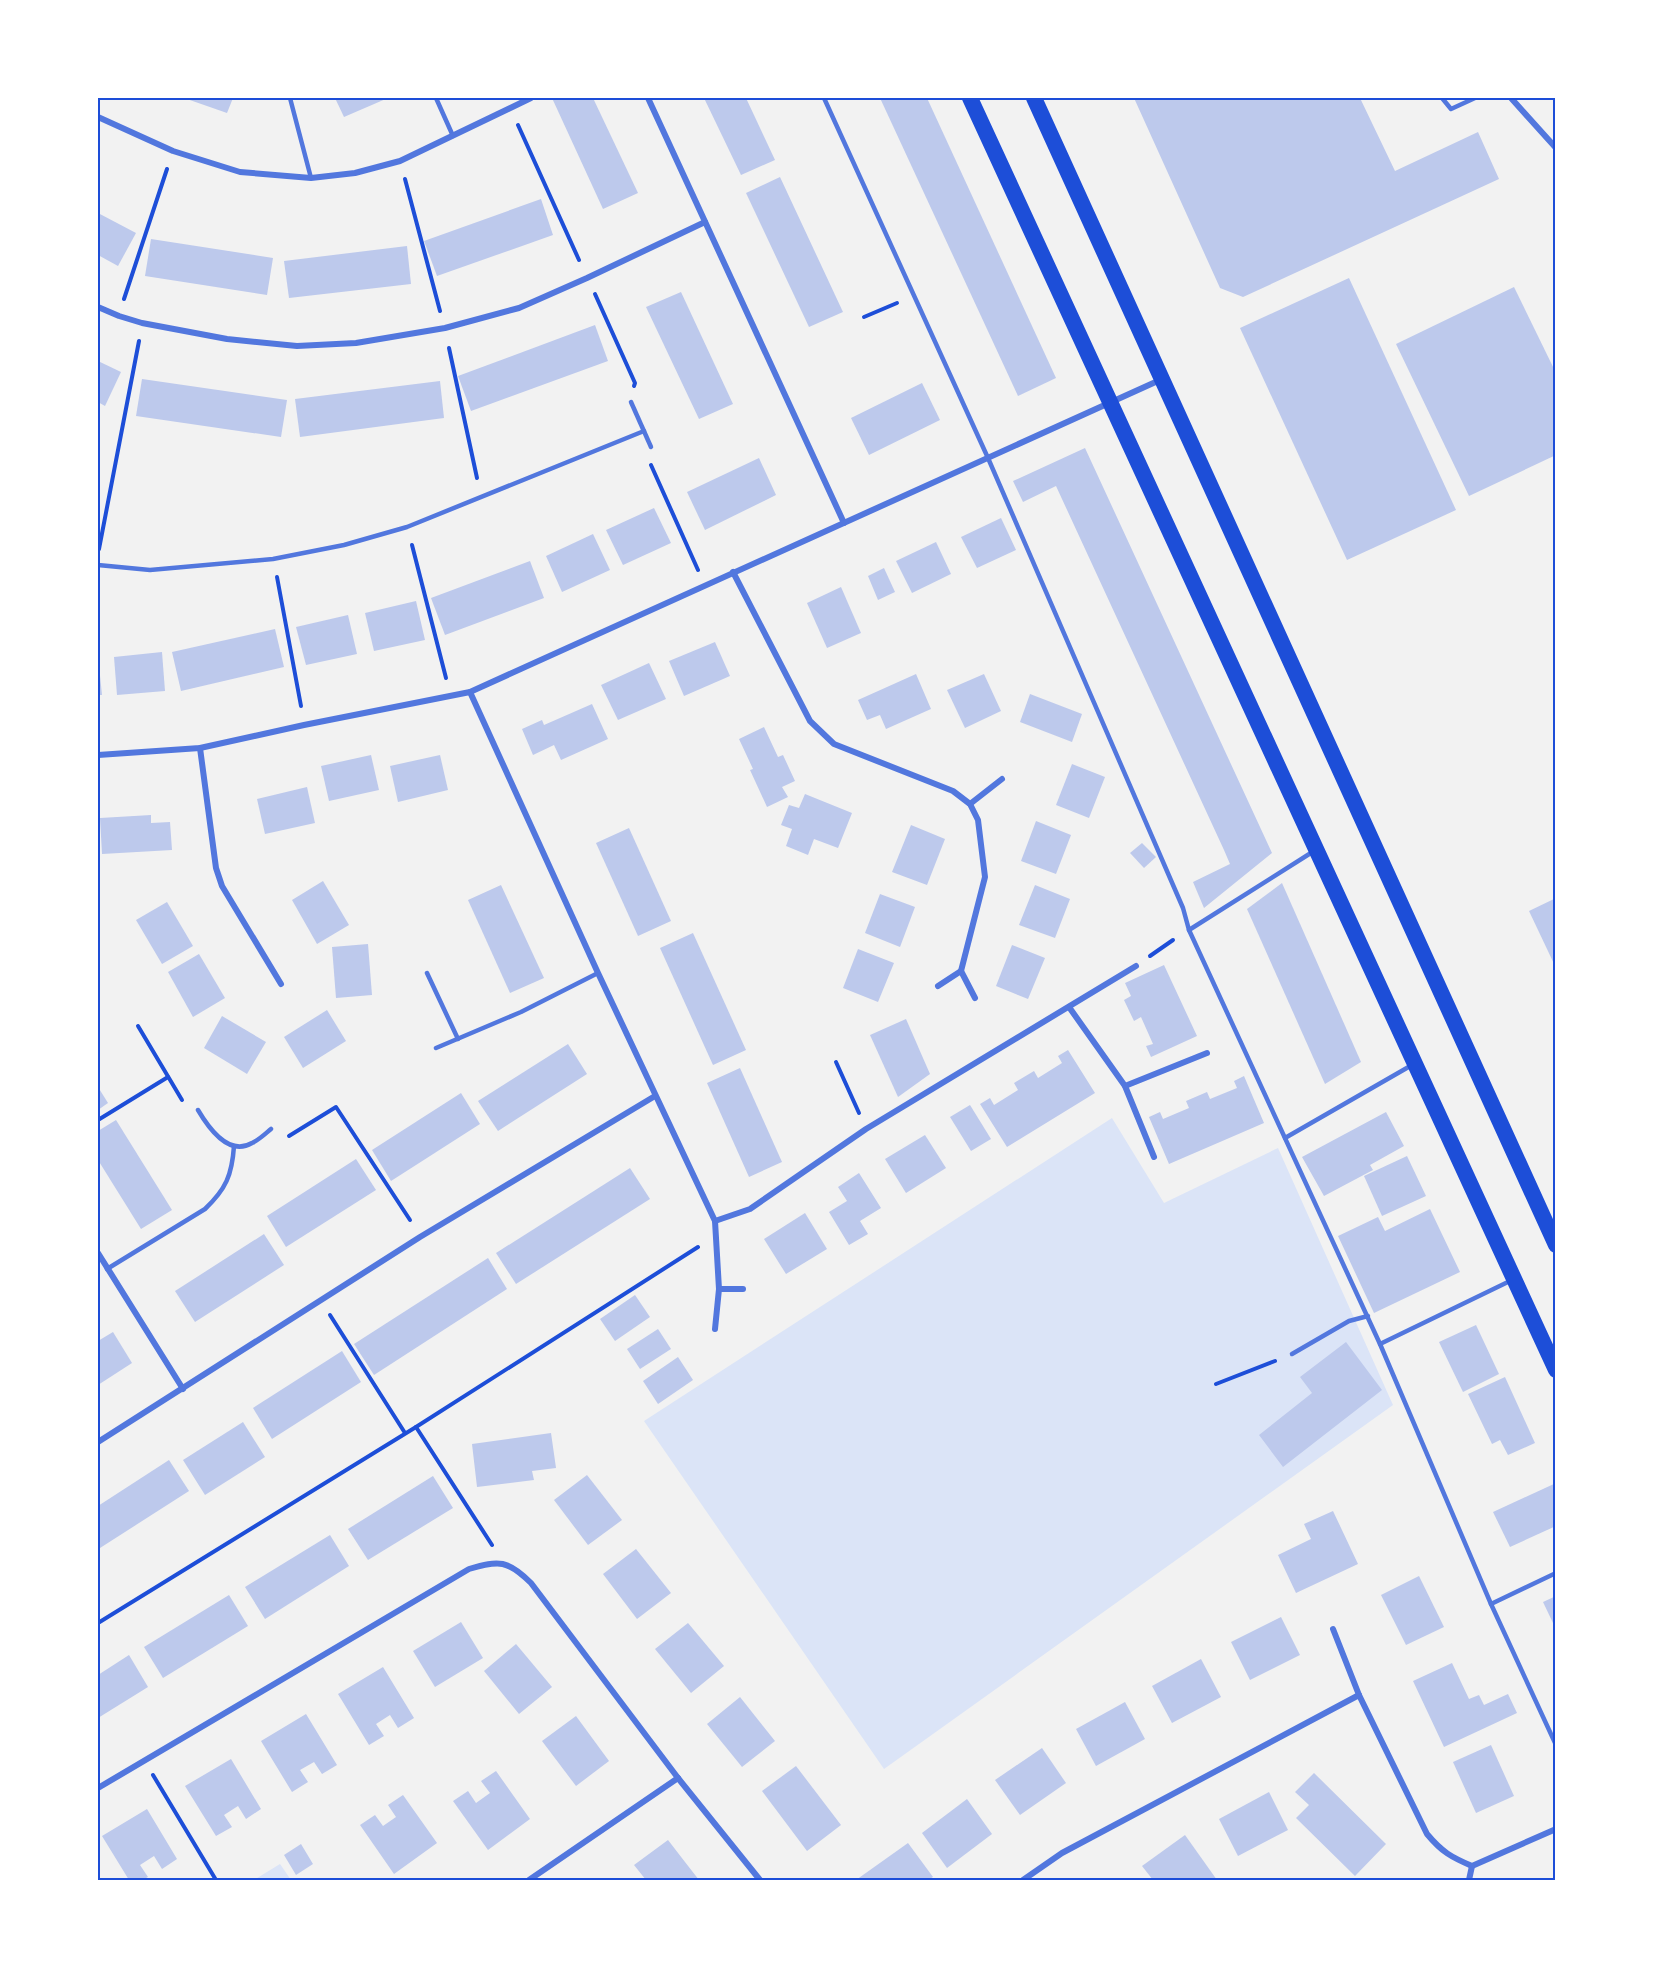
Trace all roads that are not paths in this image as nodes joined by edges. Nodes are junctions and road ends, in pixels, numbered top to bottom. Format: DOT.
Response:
graph roads {
  1 [pos="290,98"];
  2 [pos="436,98"];
  3 [pos="531,98"];
  4 [pos="648,98"];
  5 [pos="824,98"];
  6 [pos="970,98"];
  7 [pos="1034,98"];
  8 [pos="1442,98"];
  9 [pos="1475,98"];
  10 [pos="1511,98"];
  11 [pos="98,117"];
  12 [pos="453,136"];
  13 [pos="1556,148"];
  14 [pos="311,178"];
  15 [pos="705,222"];
  16 [pos="98,307"];
  17 [pos="1163,378"];
  18 [pos="632,402"];
  19 [pos="1109,402"];
  20 [pos="644,431"];
  21 [pos="651,447"];
  22 [pos="988,458"];
  23 [pos="844,523"];
  24 [pos="98,565"];
  25 [pos="733,572"];
  26 [pos="470,692"];
  27 [pos="200,748"];
  28 [pos="98,755"];
  29 [pos="1002,779"];
  30 [pos="970,804"];
  31 [pos="1316,850"];
  32 [pos="1189,930"];
  33 [pos="1136,966"];
  34 [pos="961,971"];
  35 [pos="427,973"];
  36 [pos="598,973"];
  37 [pos="281,984"];
  38 [pos="938,986"];
  39 [pos="975,998"];
  40 [pos="1069,1007"];
  41 [pos="458,1038"];
  42 [pos="436,1048"];
  43 [pos="1207,1053"];
  44 [pos="1415,1063"];
  45 [pos="1125,1086"];
  46 [pos="656,1096"];
  47 [pos="198,1110"];
  48 [pos="272,1129"];
  49 [pos="1285,1138"];
  50 [pos="234,1146"];
  51 [pos="1154,1157"];
  52 [pos="716,1221"];
  53 [pos="1556,1245"];
  54 [pos="98,1253"];
  55 [pos="107,1269"];
  56 [pos="1514,1279"];
  57 [pos="719,1289"];
  58 [pos="743,1289"];
  59 [pos="1368,1316"];
  60 [pos="715,1329"];
  61 [pos="1380,1344"];
  62 [pos="1292,1354"];
  63 [pos="1556,1371"];
  64 [pos="183,1389"];
  65 [pos="98,1443"];
  66 [pos="1556,1574"];
  67 [pos="1491,1604"];
  68 [pos="1333,1629"];
  69 [pos="1359,1695"];
  70 [pos="1556,1745"];
  71 [pos="678,1778"];
  72 [pos="98,1788"];
  73 [pos="1556,1829"];
  74 [pos="1472,1866"];
  75 [pos="529,1881"];
  76 [pos="760,1881"];
  77 [pos="1023,1881"];
  78 [pos="1469,1881"];
  1 -- 14 [label="lane"];
  2 -- 12 [label="lane"];
  3 -- 12 [label="street"];
  4 -- 15 [label="street"];
  5 -- 22 [label="lane"];
  6 -- 19 [label="highway"];
  7 -- 17 [label="highway"];
  8 -- 9 [label="lane"];
  10 -- 13 [label="street"];
  11 -- 14 [label="street"];
  12 -- 14 [label="street"];
  15 -- 16 [label="street"];
  15 -- 23 [label="street"];
  17 -- 19 [label="street"];
  17 -- 53 [label="highway"];
  18 -- 20 [label="lane"];
  19 -- 22 [label="street"];
  19 -- 31 [label="highway"];
  20 -- 21 [label="lane"];
  20 -- 24 [label="lane"];
  22 -- 23 [label="street"];
  22 -- 32 [label="lane"];
  23 -- 25 [label="street"];
  25 -- 26 [label="street"];
  25 -- 30 [label="street"];
  26 -- 27 [label="street"];
  26 -- 36 [label="street"];
  27 -- 28 [label="street"];
  27 -- 37 [label="street"];
  29 -- 30 [label="street"];
  30 -- 34 [label="street"];
  31 -- 32 [label="lane"];
  31 -- 44 [label="highway"];
  32 -- 49 [label="lane"];
  33 -- 40 [label="street"];
  34 -- 38 [label="street"];
  34 -- 39 [label="street"];
  35 -- 41 [label="lane"];
  36 -- 41 [label="lane"];
  36 -- 46 [label="street"];
  40 -- 45 [label="street"];
  40 -- 52 [label="street"];
  41 -- 42 [label="lane"];
  43 -- 45 [label="street"];
  44 -- 49 [label="lane"];
  44 -- 56 [label="highway"];
  45 -- 51 [label="street"];
  46 -- 52 [label="street"];
  46 -- 64 [label="street"];
  47 -- 50 [label="lane"];
  48 -- 50 [label="lane"];
  49 -- 59 [label="lane"];
  50 -- 55 [label="lane"];
  52 -- 57 [label="street"];
  54 -- 55 [label="street"];
  55 -- 64 [label="street"];
  56 -- 61 [label="lane"];
  56 -- 63 [label="highway"];
  57 -- 58 [label="street"];
  57 -- 60 [label="street"];
  59 -- 61 [label="lane"];
  59 -- 62 [label="lane"];
  61 -- 67 [label="lane"];
  64 -- 65 [label="street"];
  66 -- 67 [label="lane"];
  67 -- 70 [label="lane"];
  68 -- 69 [label="street"];
  69 -- 74 [label="street"];
  69 -- 77 [label="street"];
  71 -- 72 [label="street"];
  71 -- 75 [label="street"];
  71 -- 76 [label="street"];
  73 -- 74 [label="street"];
  74 -- 78 [label="street"];
}
